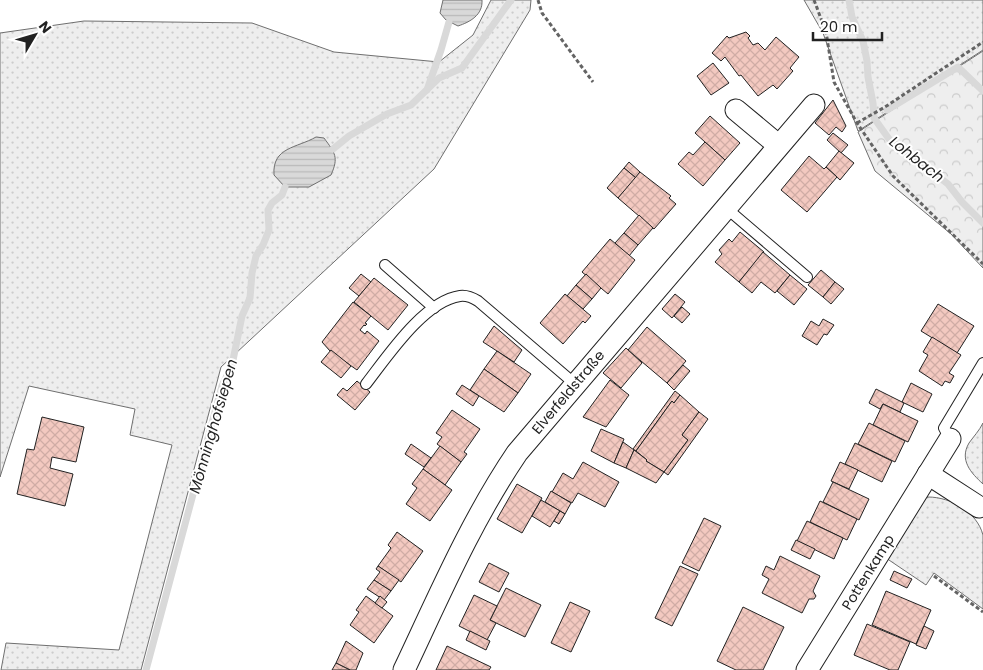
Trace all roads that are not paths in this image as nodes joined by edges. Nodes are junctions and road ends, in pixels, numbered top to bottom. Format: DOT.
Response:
graph roads {
  1 [pos="814,105"];
  2 [pos="736,110"];
  3 [pos="778,145"];
  4 [pos="725,207"];
  5 [pos="385,265"];
  6 [pos="807,277"];
  7 [pos="434,308"];
  8 [pos="983,363"];
  9 [pos="366,384"];
  10 [pos="575,384"];
  11 [pos="950,439"];
  12 [pos="928,474"];
  13 [pos="979,507"];
  14 [pos="404,670"];
  15 [pos="807,670"];
  1 -- 3 [label="street, Elverfeldstraße"];
  2 -- 3 [label="street"];
  3 -- 4 [label="street, Elverfeldstraße"];
  4 -- 6 [label="lane"];
  4 -- 10 [label="street, Elverfeldstraße"];
  5 -- 7 [label="lane"];
  7 -- 9 [label="lane"];
  7 -- 10 [label="lane"];
  8 -- 11 [label="lane"];
  10 -- 14 [label="street, Elverfeldstraße"];
  11 -- 12 [label="street, Pottenkamp"];
  12 -- 13 [label="street"];
  12 -- 15 [label="street, Pottenkamp"];
}
